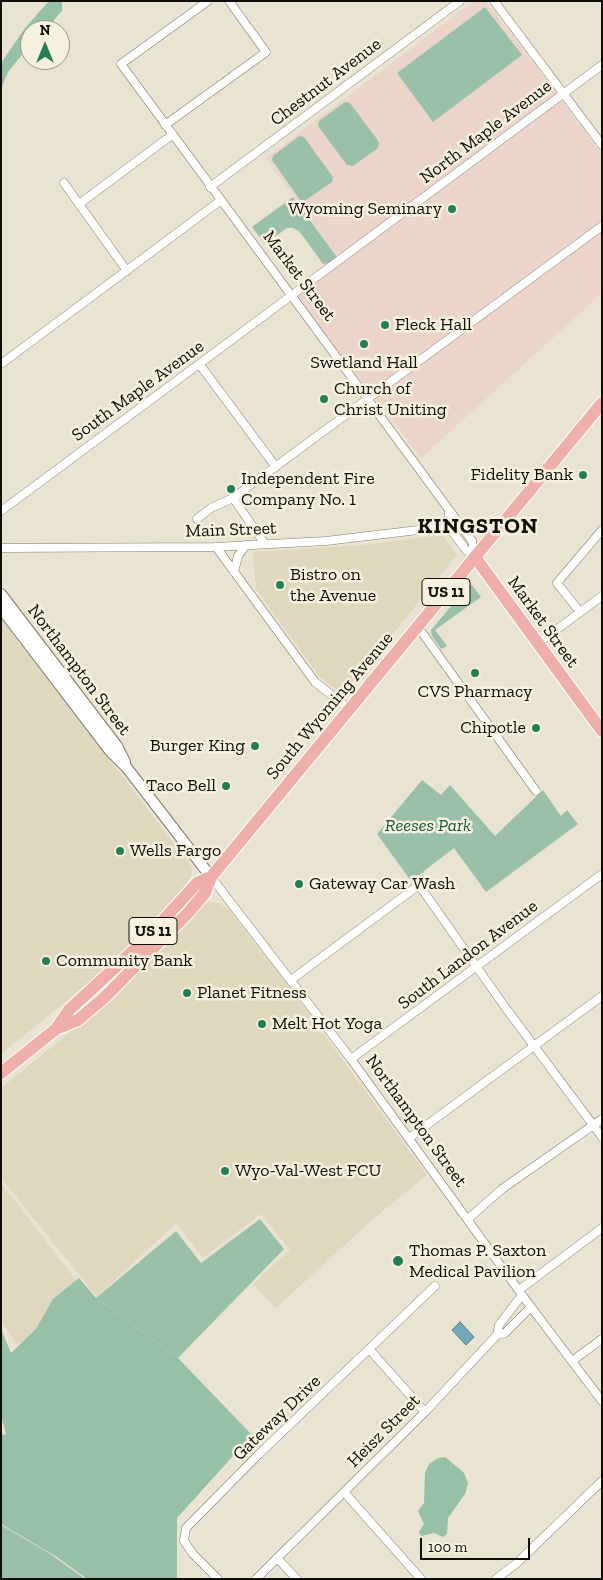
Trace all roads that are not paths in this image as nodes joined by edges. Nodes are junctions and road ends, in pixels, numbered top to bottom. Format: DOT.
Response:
graph roads {
  1 [pos="208,1"];
  2 [pos="229,1"];
  3 [pos="460,1"];
  4 [pos="494,1"];
  5 [pos="602,65"];
  6 [pos="562,94"];
  7 [pos="165,125"];
  8 [pos="172,135"];
  9 [pos="602,145"];
  10 [pos="64,183"];
  11 [pos="210,187"];
  12 [pos="220,201"];
  13 [pos="79,204"];
  14 [pos="602,226"];
  15 [pos="127,271"];
  16 [pos="293,296"];
  17 [pos="1,364"];
  18 [pos="200,365"];
  19 [pos="368,400"];
  20 [pos="602,403"];
  21 [pos="276,467"];
  22 [pos="233,498"];
  23 [pos="449,510"];
  24 [pos="1,511"];
  25 [pos="197,519"];
  26 [pos="460,526"];
  27 [pos="449,527"];
  28 [pos="602,530"];
  29 [pos="265,544"];
  30 [pos="246,545"];
  31 [pos="216,547"];
  32 [pos="1,548"];
  33 [pos="475,557"];
  34 [pos="234,572"];
  35 [pos="1,594"];
  36 [pos="602,596"];
  37 [pos="1,608"];
  38 [pos="580,612"];
  39 [pos="418,627"];
  40 [pos="537,644"];
  41 [pos="349,710"];
  42 [pos="602,731"];
  43 [pos="127,768"];
  44 [pos="536,791"];
  45 [pos="602,874"];
  46 [pos="211,877"];
  47 [pos="476,966"];
  48 [pos="291,980"];
  49 [pos="602,996"];
  50 [pos="535,1045"];
  51 [pos="351,1059"];
  52 [pos="1,1073"];
  53 [pos="602,1119"];
  54 [pos="593,1126"];
  55 [pos="602,1137"];
  56 [pos="409,1138"];
  57 [pos="468,1219"];
  58 [pos="602,1228"];
  59 [pos="435,1286"];
  60 [pos="520,1293"];
  61 [pos="531,1306"];
  62 [pos="497,1336"];
  63 [pos="602,1339"];
  64 [pos="370,1350"];
  65 [pos="572,1361"];
  66 [pos="602,1401"];
  67 [pos="425,1412"];
  68 [pos="602,1481"];
  69 [pos="344,1492"];
  70 [pos="277,1558"];
  71 [pos="218,1579"];
  72 [pos="256,1579"];
  73 [pos="298,1579"];
  74 [pos="421,1579"];
  75 [pos="496,1579"];
  1 -- 7 [label="street, Market Street"];
  2 -- 7 [label="street"];
  3 -- 11 [label="street, Chestnut Avenue"];
  4 -- 6 [label="street"];
  5 -- 6 [label="street, North Maple Avenue"];
  6 -- 9 [label="street"];
  6 -- 16 [label="street, North Maple Avenue"];
  7 -- 8 [label="street, Market Street"];
  8 -- 11 [label="street, Market Street"];
  8 -- 13 [label="street"];
  10 -- 13 [label="street"];
  11 -- 12 [label="street, Market Street"];
  12 -- 15 [label="street"];
  12 -- 16 [label="street, Market Street"];
  13 -- 15 [label="street"];
  14 -- 19 [label="street"];
  15 -- 17 [label="street"];
  16 -- 18 [label="street, South Maple Avenue"];
  16 -- 19 [label="street, Market Street"];
  18 -- 21 [label="street"];
  18 -- 24 [label="street, South Maple Avenue"];
  19 -- 21 [label="street"];
  19 -- 23 [label="street, Market Street"];
  20 -- 33 [label="main road, US 11"];
  21 -- 22 [label="street"];
  22 -- 25 [label="street"];
  22 -- 29 [label="street"];
  23 -- 26 [label="street, Market Street"];
  23 -- 27 [label="street"];
  26 -- 27 [label="street, Main Street"];
  26 -- 33 [label="street, Market Street"];
  27 -- 29 [label="street, Main Street"];
  27 -- 33 [label="street, Market Street"];
  28 -- 38 [label="street"];
  29 -- 30 [label="street, Main Street"];
  30 -- 31 [label="street, Main Street"];
  30 -- 34 [label="street"];
  31 -- 32 [label="street, Main Street"];
  31 -- 34 [label="street"];
  33 -- 39 [label="main road, South Wyoming Avenue / US 11"];
  33 -- 40 [label="main road, Market Street"];
  34 -- 41 [label="street"];
  35 -- 43 [label="street, Northampton Street"];
  36 -- 38 [label="street"];
  37 -- 43 [label="street, Northampton Street"];
  38 -- 40 [label="street"];
  39 -- 41 [label="main road, South Wyoming Avenue / US 11"];
  39 -- 44 [label="street"];
  40 -- 42 [label="main road, Market Street"];
  41 -- 46 [label="main road, South Wyoming Avenue / US 11"];
  43 -- 46 [label="street, Northampton Street"];
  45 -- 47 [label="street, South Landon Avenue"];
  46 -- 48 [label="street, Northampton Street"];
  46 -- 52 [label="main road, South Wyoming Avenue / US 11"];
  47 -- 48 [label="street"];
  47 -- 50 [label="street"];
  47 -- 51 [label="street, South Landon Avenue"];
  48 -- 51 [label="street, Northampton Street"];
  49 -- 50 [label="street"];
  50 -- 54 [label="street"];
  50 -- 56 [label="street"];
  51 -- 56 [label="street, Northampton Street"];
  53 -- 54 [label="street"];
  54 -- 55 [label="street"];
  54 -- 57 [label="street"];
  56 -- 57 [label="street, Northampton Street"];
  57 -- 60 [label="street, Northampton Street"];
  58 -- 60 [label="street, Heisz Street"];
  59 -- 64 [label="street, Gateway Drive"];
  60 -- 61 [label="street, Northampton Street"];
  60 -- 62 [label="street, Heisz Street"];
  61 -- 62 [label="street"];
  61 -- 65 [label="street, Northampton Street"];
  62 -- 67 [label="street, Heisz Street"];
  63 -- 65 [label="street"];
  64 -- 67 [label="street"];
  64 -- 71 [label="street, Gateway Drive"];
  65 -- 66 [label="street, Northampton Street"];
  67 -- 69 [label="street, Heisz Street"];
  68 -- 75 [label="street"];
  69 -- 70 [label="street, Heisz Street"];
  69 -- 74 [label="street"];
  70 -- 72 [label="street, Heisz Street"];
  70 -- 73 [label="street"];
}
